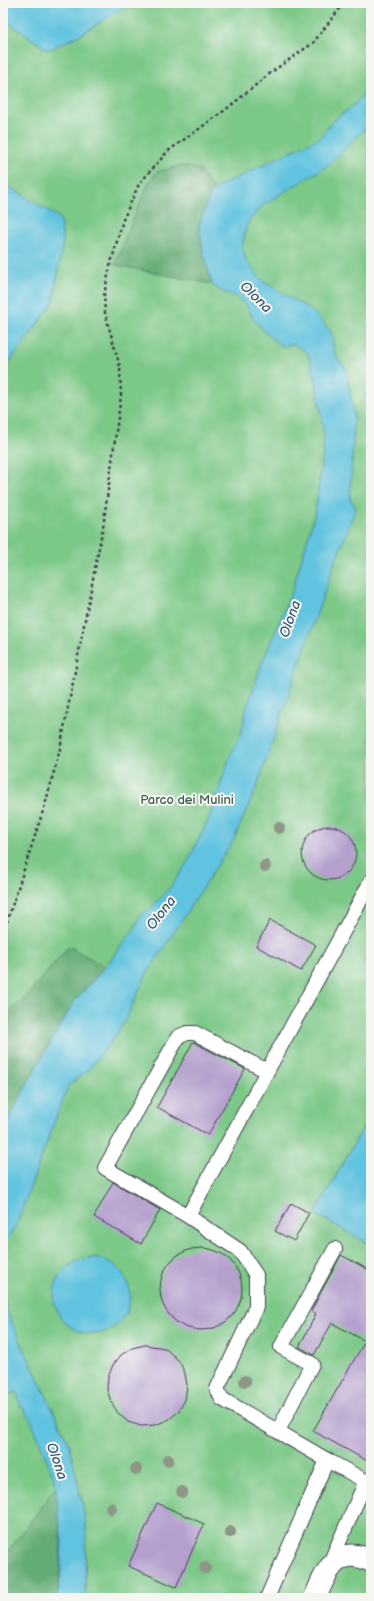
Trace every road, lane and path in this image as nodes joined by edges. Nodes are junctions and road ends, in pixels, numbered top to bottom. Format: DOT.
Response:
graph roads {
  1 [pos="344,3"];
  2 [pos="371,880"];
  3 [pos="365,906"];
  4 [pos="3,934"];
  5 [pos="267,1071"];
  6 [pos="188,1216"];
  7 [pos="335,1249"];
  8 [pos="278,1431"];
  9 [pos="326,1460"];
  10 [pos="368,1482"];
  11 [pos="371,1561"];
  12 [pos="324,1576"];
  13 [pos="267,1598"];
  14 [pos="315,1598"];
  1 -- 4 [label="path"];
  2 -- 3 [label="lane"];
  3 -- 5 [label="lane"];
  5 -- 6 [label="lane"];
  5 -- 6 [label="lane"];
  6 -- 8 [label="lane"];
  7 -- 8 [label="lane"];
  8 -- 9 [label="lane"];
  9 -- 10 [label="lane"];
  9 -- 13 [label="lane"];
  10 -- 12 [label="lane"];
  11 -- 12 [label="street"];
  12 -- 14 [label="street"];
}
